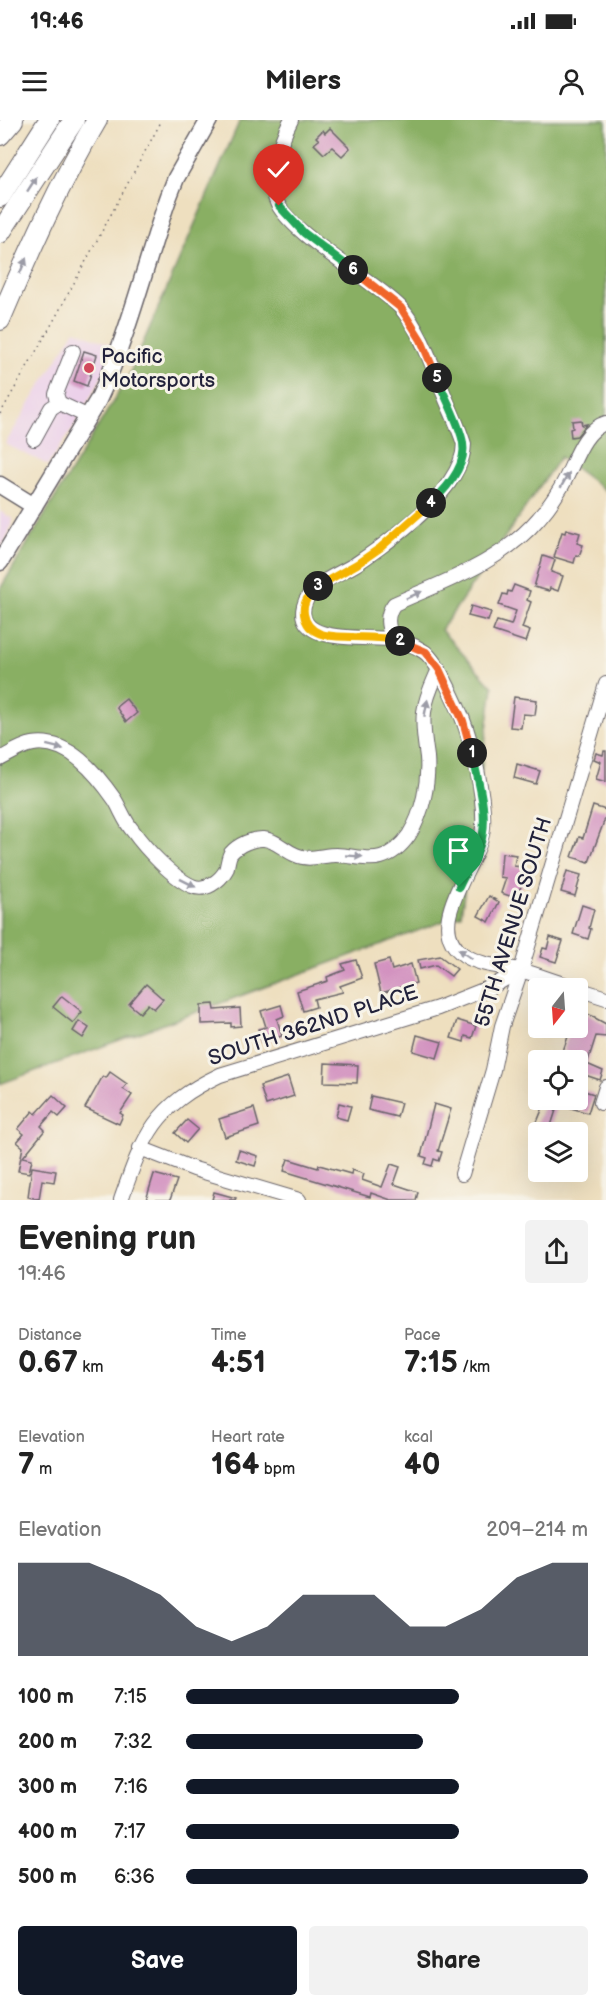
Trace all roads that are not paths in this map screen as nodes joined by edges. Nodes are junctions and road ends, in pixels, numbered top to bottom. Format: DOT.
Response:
graph roads {
  1 [pos="13,120"];
  2 [pos="49,120"];
  3 [pos="74,120"];
  4 [pos="97,120"];
  5 [pos="209,120"];
  6 [pos="291,120"];
  7 [pos="0,135"];
  8 [pos="0,197"];
  9 [pos="0,233"];
  10 [pos="0,320"];
  11 [pos="72,351"];
  12 [pos="59,403"];
  13 [pos="89,417"];
  14 [pos="602,425"];
  15 [pos="34,439"];
  16 [pos="0,485"];
  17 [pos="34,506"];
  18 [pos="5,544"];
  19 [pos="0,562"];
  20 [pos="392,639"];
  21 [pos="439,669"];
  22 [pos="606,684"];
  23 [pos="0,759"];
  24 [pos="521,970"];
  25 [pos="545,978"];
  26 [pos="588,992"];
  27 [pos="606,998"];
  28 [pos="606,1087"];
  29 [pos="601,1103"];
  30 [pos="140,1148"];
  31 [pos="462,1174"];
  32 [pos="263,1195"];
  33 [pos="121,1200"];
  34 [pos="299,1200"];
  1 -- 7 [label="highway"];
  2 -- 8 [label="highway"];
  9 -- 3 [label="highway, one-way"];
  10 -- 4 [label="highway, one-way"];
  5 -- 13 [label="main road"];
  6 -- 20 [label="street"];
  11 -- 12 [label="street"];
  12 -- 13 [label="street"];
  12 -- 15 [label="street"];
  13 -- 17 [label="main road"];
  20 -- 14 [label="street, one-way"];
  16 -- 17 [label="main road"];
  17 -- 18 [label="main road"];
  18 -- 19 [label="main road"];
  20 -- 21 [label="street"];
  23 -- 21 [label="street, one-way"];
  24 -- 21 [label="street, one-way"];
  22 -- 24 [label="street, 55TH AVENUE SOUTH"];
  24 -- 25 [label="street"];
  24 -- 30 [label="street, SOUTH 362ND PLACE"];
  24 -- 31 [label="street, 55TH AVENUE SOUTH"];
  26 -- 27 [label="street"];
  28 -- 29 [label="street"];
  30 -- 32 [label="street"];
  30 -- 33 [label="street, SOUTH 362ND PLACE"];
  32 -- 34 [label="street"];
}
